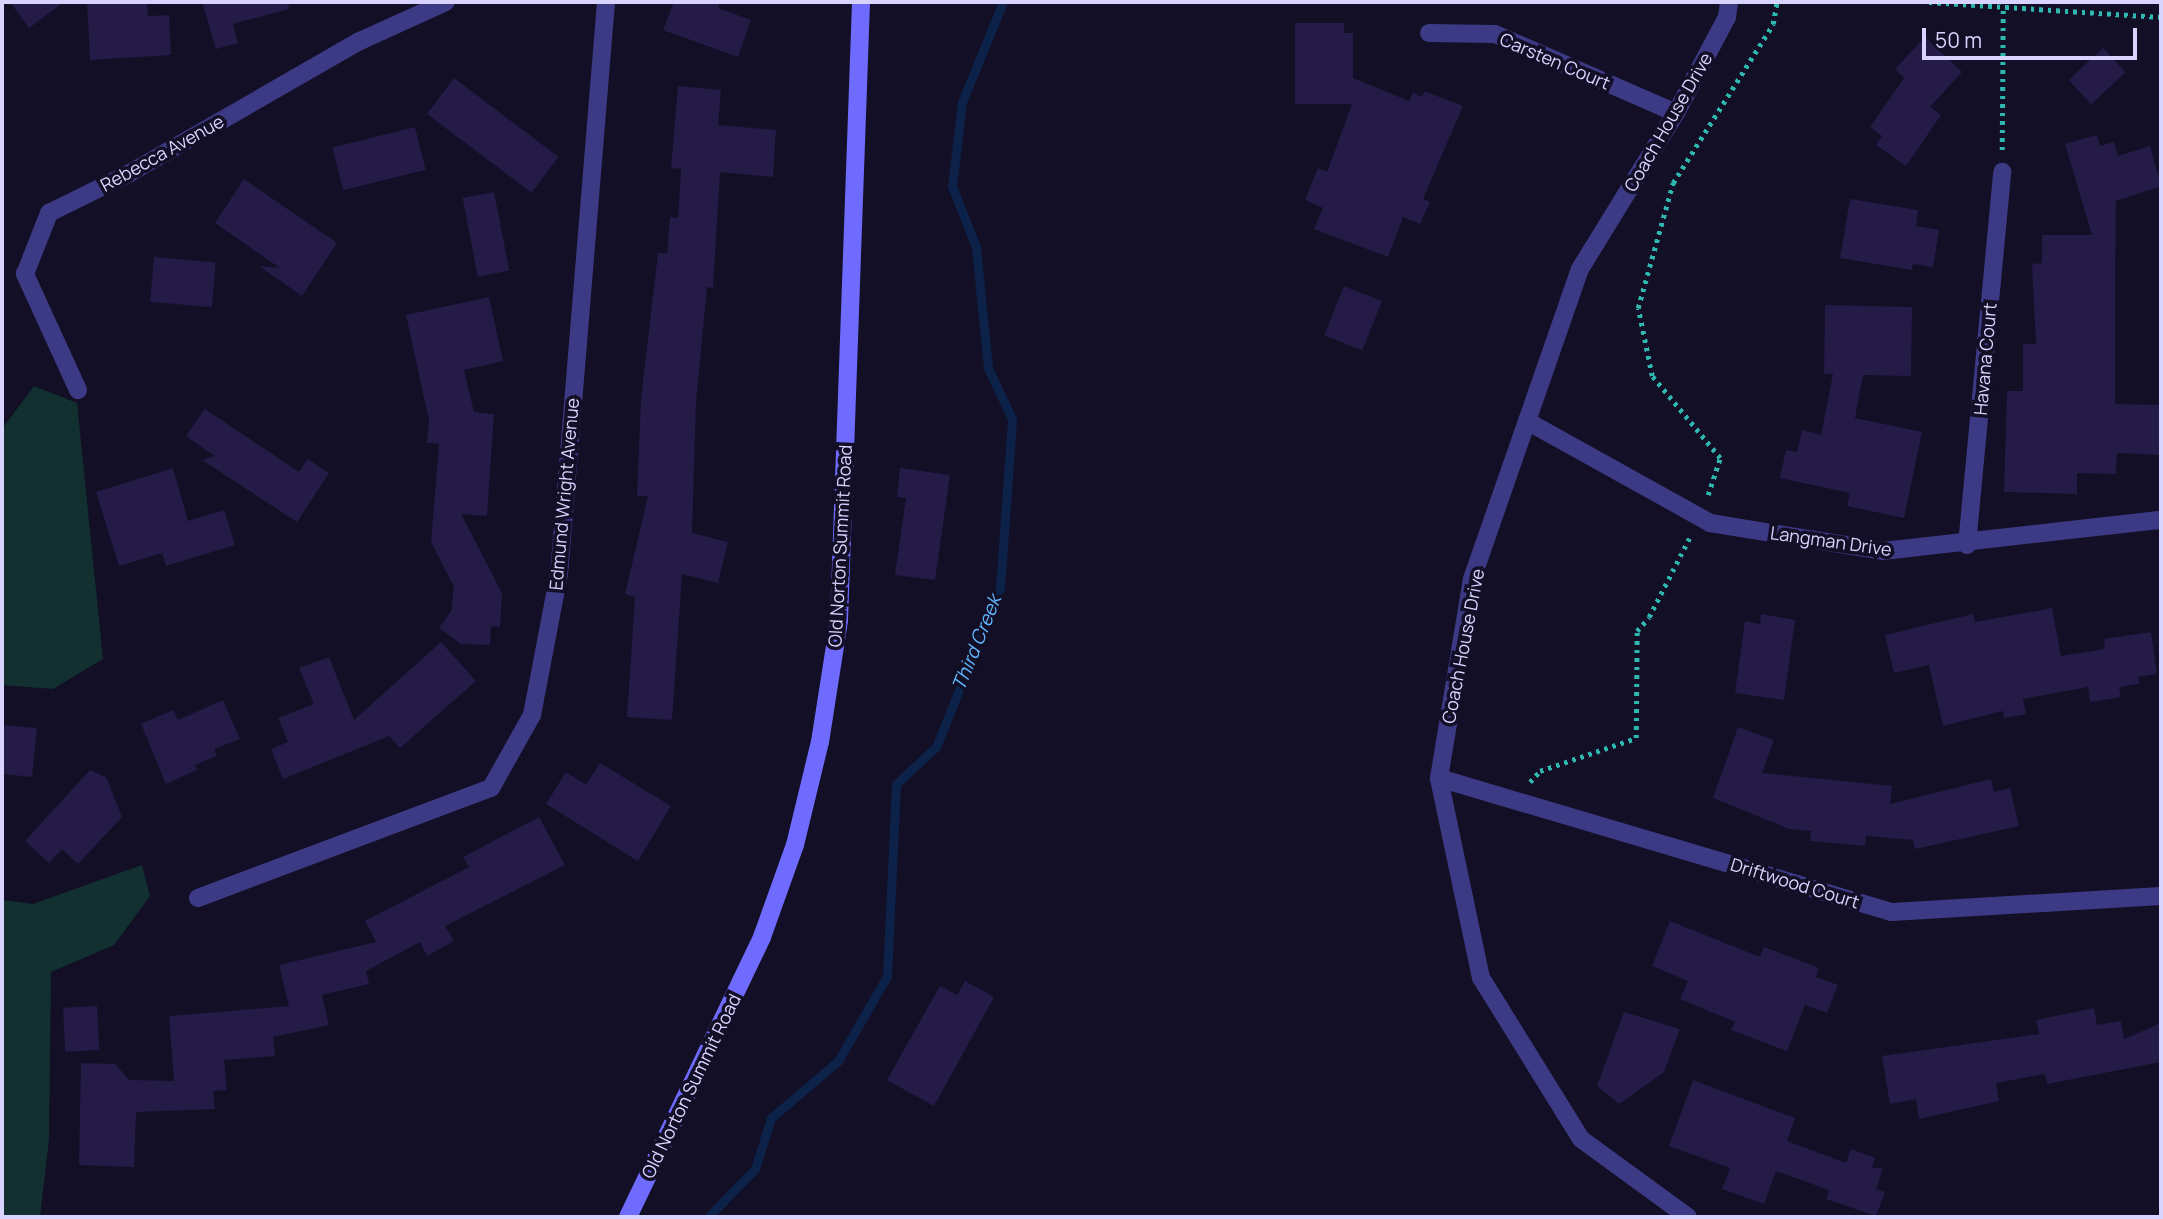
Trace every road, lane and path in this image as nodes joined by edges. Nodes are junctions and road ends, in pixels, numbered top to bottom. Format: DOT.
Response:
graph roads {
  1 [pos="446,2"];
  2 [pos="606,2"];
  3 [pos="861,2"];
  4 [pos="1729,2"];
  5 [pos="1777,2"];
  6 [pos="1929,2"];
  7 [pos="2003,7"];
  8 [pos="2161,17"];
  9 [pos="1429,33"];
  10 [pos="1676,113"];
  11 [pos="2002,172"];
  12 [pos="78,390"];
  13 [pos="1527,421"];
  14 [pos="1700,518"];
  15 [pos="2161,520"];
  16 [pos="1967,545"];
  17 [pos="1439,778"];
  18 [pos="1514,800"];
  19 [pos="2161,897"];
  20 [pos="198,898"];
  21 [pos="628,1217"];
  22 [pos="1688,1217"];
  1 -- 12 [label="street, Rebecca Avenue"];
  2 -- 20 [label="street, Edmund Wright Avenue"];
  3 -- 21 [label="main road, Old Norton Summit Road"];
  4 -- 10 [label="street, Coach House Drive"];
  5 -- 14 [label="path"];
  6 -- 7 [label="path"];
  7 -- 8 [label="path"];
  7 -- 11 [label="path"];
  9 -- 10 [label="street, Carsten Court"];
  10 -- 13 [label="street, Coach House Drive"];
  11 -- 16 [label="street, Havana Court"];
  13 -- 14 [label="street, Langman Drive"];
  13 -- 17 [label="street, Coach House Drive"];
  14 -- 16 [label="street, Langman Drive"];
  14 -- 18 [label="path"];
  15 -- 16 [label="street, Langman Drive"];
  17 -- 18 [label="street, Driftwood Court"];
  17 -- 22 [label="street, Coach House Drive"];
  18 -- 19 [label="street, Driftwood Court"];
}
